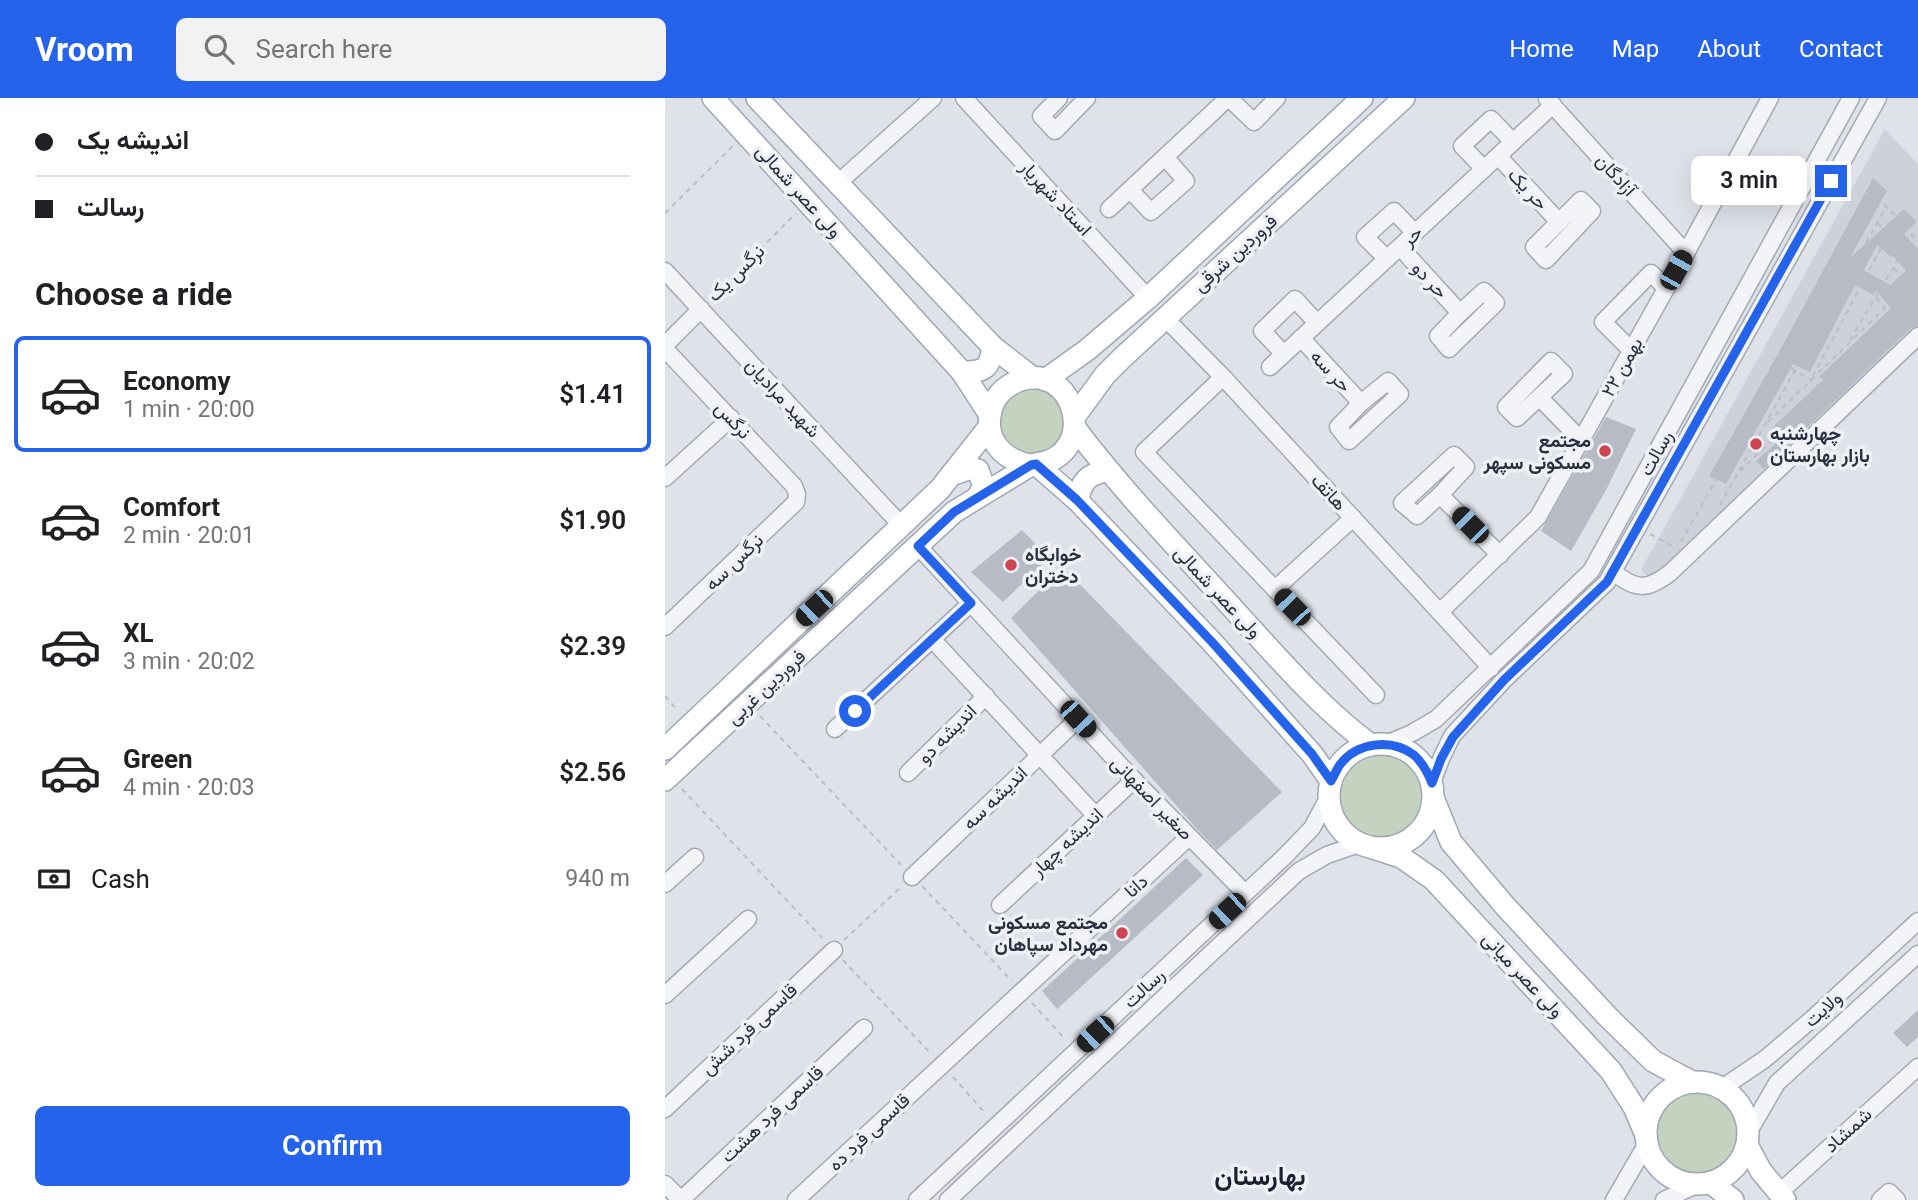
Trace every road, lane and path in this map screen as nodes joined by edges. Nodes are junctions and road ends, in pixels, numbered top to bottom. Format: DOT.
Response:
graph roads {
  1 [pos="713,98"];
  2 [pos="757,98"];
  3 [pos="933,98"];
  4 [pos="964,98"];
  5 [pos="1059,98"];
  6 [pos="1087,98"];
  7 [pos="1229,98"];
  8 [pos="1277,98"];
  9 [pos="1362,98"];
  10 [pos="1403,98"];
  11 [pos="1770,98"];
  12 [pos="1851,98"];
  13 [pos="1878,98"];
  14 [pos="1549,102"];
  15 [pos="746,133"];
  16 [pos="1513,142"];
  17 [pos="1498,156"];
  18 [pos="1165,157"];
  19 [pos="1484,169"];
  20 [pos="838,183"];
  21 [pos="1130,190"];
  22 [pos="808,201"];
  23 [pos="1886,206"];
  24 [pos="1109,209"];
  25 [pos="665,213"];
  26 [pos="1559,222"];
  27 [pos="1877,222"];
  28 [pos="1415,233"];
  29 [pos="1888,235"];
  30 [pos="1913,236"];
  31 [pos="1918,241"];
  32 [pos="1400,247"];
  33 [pos="1903,252"];
  34 [pos="1686,253"];
  35 [pos="1387,259"];
  36 [pos="1893,268"];
  37 [pos="1918,269"];
  38 [pos="665,271"];
  39 [pos="1884,284"];
  40 [pos="1667,288"];
  41 [pos="1918,296"];
  42 [pos="1148,298"];
  43 [pos="1875,298"];
  44 [pos="1885,308"];
  45 [pos="701,309"];
  46 [pos="1460,313"];
  47 [pos="1164,317"];
  48 [pos="1896,321"];
  49 [pos="1317,323"];
  50 [pos="1918,324"];
  51 [pos="1912,335"];
  52 [pos="1301,338"];
  53 [pos="1848,344"];
  54 [pos="665,347"];
  55 [pos="993,347"];
  56 [pos="1087,350"];
  57 [pos="1631,350"];
  58 [pos="1284,354"];
  59 [pos="1782,362"];
  60 [pos="1270,367"];
  61 [pos="1795,370"];
  62 [pos="962,372"];
  63 [pos="1105,375"];
  64 [pos="1223,377"];
  65 [pos="1039,379"];
  66 [pos="1811,380"];
  67 [pos="1823,391"];
  68 [pos="1540,398"];
  69 [pos="1835,401"];
  70 [pos="1361,403"];
  71 [pos="731,418"];
  72 [pos="990,421"];
  73 [pos="1075,422"];
  74 [pos="1764,426"];
  75 [pos="1581,440"];
  76 [pos="1034,465"];
  77 [pos="1107,471"];
  78 [pos="1738,473"];
  79 [pos="951,475"];
  80 [pos="665,478"];
  81 [pos="797,494"];
  82 [pos="1440,495"];
  83 [pos="978,496"];
  84 [pos="1077,500"];
  85 [pos="1716,512"];
  86 [pos="1353,518"];
  87 [pos="901,526"];
  88 [pos="1638,527"];
  89 [pos="918,546"];
  90 [pos="1500,555"];
  91 [pos="1613,572"];
  92 [pos="1275,589"];
  93 [pos="971,603"];
  94 [pos="1440,611"];
  95 [pos="665,627"];
  96 [pos="932,639"];
  97 [pos="1491,668"];
  98 [pos="1376,695"];
  99 [pos="665,696"];
  100 [pos="986,696"];
  101 [pos="1078,719"];
  102 [pos="694,722"];
  103 [pos="835,729"];
  104 [pos="713,735"];
  105 [pos="1379,744"];
  106 [pos="665,749"];
  107 [pos="1040,755"];
  108 [pos="908,773"];
  109 [pos="665,780"];
  110 [pos="1134,780"];
  111 [pos="1330,789"];
  112 [pos="1433,792"];
  113 [pos="1096,816"];
  114 [pos="1189,837"];
  115 [pos="1366,846"];
  116 [pos="695,857"];
  117 [pos="912,877"];
  118 [pos="665,884"];
  119 [pos="1245,893"];
  120 [pos="1000,905"];
  121 [pos="748,919"];
  122 [pos="1918,921"];
  123 [pos="834,950"];
  124 [pos="1918,954"];
  125 [pos="665,996"];
  126 [pos="864,1028"];
  127 [pos="941,1065"];
  128 [pos="1918,1067"];
  129 [pos="1692,1082"];
  130 [pos="1722,1088"];
  131 [pos="665,1109"];
  132 [pos="1646,1139"];
  133 [pos="1747,1139"];
  134 [pos="665,1184"];
  135 [pos="1704,1184"];
  136 [pos="1782,1197"];
  137 [pos="681,1200"];
  138 [pos="796,1200"];
  139 [pos="917,1200"];
  140 [pos="948,1200"];
  141 [pos="1614,1200"];
  142 [pos="1664,1200"];
  143 [pos="1733,1200"];
  144 [pos="1880,1200"];
  145 [pos="1897,1200"];
  1 -- 15 [label="main road, ولی عصر شمالی"];
  2 -- 20 [label="main road, ولی عصر شمالی"];
  3 -- 20 [label="street"];
  4 -- 42 [label="street, استاد شهریار"];
  5 -- 6 [label="street"];
  7 -- 8 [label="street"];
  7 -- 18 [label="street"];
  9 -- 42 [label="main road, فروردین شرقی"];
  10 -- 47 [label="main road, فروردین شرقی"];
  11 -- 34 [label="street, ۲۲ بهمن"];
  12 -- 97 [label="street, رسالت"];
  13 -- 88 [label="street, رسالت"];
  14 -- 16 [label="street, حر"];
  14 -- 34 [label="street, آزادگان"];
  15 -- 22 [label="main road, ولی عصر شمالی"];
  15 -- 25 [label="path"];
  16 -- 17 [label="street, حر"];
  16 -- 19 [label="street"];
  17 -- 19 [label="street, حر"];
  17 -- 26 [label="street, حر یک"];
  18 -- 21 [label="street"];
  18 -- 21 [label="street"];
  19 -- 28 [label="street, حر"];
  20 -- 55 [label="main road, ولی عصر شمالی"];
  21 -- 24 [label="street"];
  22 -- 45 [label="path, نرگس یک"];
  22 -- 62 [label="main road, ولی عصر شمالی"];
  23 -- 27 [label="path"];
  23 -- 30 [label="path"];
  23 -- 59 [label="path"];
  27 -- 29 [label="path"];
  27 -- 61 [label="path"];
  28 -- 32 [label="street, حر"];
  28 -- 35 [label="street"];
  29 -- 33 [label="path"];
  29 -- 66 [label="path"];
  30 -- 31 [label="path"];
  30 -- 33 [label="path"];
  32 -- 35 [label="street, حر"];
  32 -- 46 [label="street, حر دو"];
  33 -- 36 [label="path"];
  33 -- 37 [label="path"];
  34 -- 40 [label="street, ۲۲ بهمن"];
  35 -- 49 [label="street, حر"];
  36 -- 39 [label="path"];
  36 -- 41 [label="path"];
  38 -- 45 [label="street, شهید مرادیان"];
  39 -- 43 [label="path"];
  39 -- 50 [label="path"];
  40 -- 57 [label="street, ۲۲ بهمن"];
  40 -- 57 [label="street"];
  42 -- 56 [label="main road, فروردین شرقی"];
  43 -- 44 [label="path"];
  43 -- 53 [label="path"];
  44 -- 48 [label="path"];
  44 -- 53 [label="path"];
  45 -- 54 [label="street, نرگس یک"];
  45 -- 87 [label="street, شهید مرادیان"];
  47 -- 63 [label="main road, فروردین شرقی"];
  47 -- 64 [label="street, هاتف"];
  48 -- 51 [label="path"];
  48 -- 67 [label="path"];
  49 -- 52 [label="street, حر"];
  49 -- 58 [label="street"];
  51 -- 91 [label="street"];
  52 -- 58 [label="street, حر"];
  52 -- 70 [label="street, حر سه"];
  53 -- 66 [label="path"];
  54 -- 71 [label="street, نرگس"];
  55 -- 62 [label="main road"];
  55 -- 65 [label="main road, ولی عصر شمالی"];
  56 -- 63 [label="main road"];
  56 -- 65 [label="main road, فروردین شرقی"];
  57 -- 75 [label="street, ۲۲ بهمن"];
  58 -- 60 [label="street, حر"];
  59 -- 61 [label="path"];
  59 -- 88 [label="path"];
  61 -- 66 [label="path"];
  61 -- 74 [label="path"];
  62 -- 72 [label="main road, ولی عصر شمالی"];
  63 -- 73 [label="main road, فروردین شرقی"];
  64 -- 86 [label="street, هاتف"];
  64 -- 92 [label="street"];
  65 -- 72 [label="main road"];
  65 -- 73 [label="main road"];
  66 -- 67 [label="path"];
  66 -- 74 [label="path"];
  67 -- 69 [label="path"];
  67 -- 78 [label="path"];
  68 -- 75 [label="street"];
  71 -- 80 [label="street"];
  71 -- 81 [label="street, نرگس"];
  72 -- 76 [label="main road"];
  72 -- 79 [label="main road, فروردین غربی"];
  73 -- 76 [label="main road"];
  73 -- 77 [label="main road, ولی عصر شمالی"];
  74 -- 78 [label="path"];
  75 -- 90 [label="street, ۲۲ بهمن"];
  76 -- 83 [label="main road, فروردین غربی"];
  76 -- 84 [label="main road, ولی عصر شمالی"];
  77 -- 84 [label="main road"];
  77 -- 105 [label="main road, ولی عصر شمالی"];
  78 -- 85 [label="path"];
  79 -- 83 [label="main road"];
  79 -- 87 [label="main road, فروردین غربی"];
  81 -- 95 [label="street, نرگس سه"];
  82 -- 90 [label="street"];
  83 -- 89 [label="main road, فروردین غربی"];
  84 -- 111 [label="main road, ولی عصر شمالی"];
  86 -- 92 [label="street"];
  86 -- 94 [label="street, هاتف"];
  87 -- 102 [label="main road, فروردین غربی"];
  88 -- 91 [label="street, رسالت"];
  89 -- 93 [label="street, صغیر اصفهانی"];
  89 -- 104 [label="main road, فروردین غربی"];
  90 -- 94 [label="street, ۲۲ بهمن"];
  91 -- 112 [label="street, رسالت"];
  92 -- 98 [label="street"];
  93 -- 96 [label="street"];
  93 -- 101 [label="street, صغیر اصفهانی"];
  94 -- 97 [label="street, هاتف"];
  96 -- 100 [label="street"];
  96 -- 103 [label="street"];
  97 -- 105 [label="street, رسالت"];
  99 -- 102 [label="path"];
  100 -- 107 [label="street"];
  100 -- 108 [label="street, اندیشه دو"];
  101 -- 107 [label="street, اندیشه سه"];
  101 -- 110 [label="street, صغیر اصفهانی"];
  102 -- 104 [label="main road"];
  102 -- 106 [label="main road, فروردین غربی"];
  104 -- 109 [label="main road, فروردین غربی"];
  105 -- 111 [label="main road"];
  105 -- 112 [label="main road"];
  107 -- 113 [label="street"];
  107 -- 117 [label="street, اندیشه سه"];
  110 -- 113 [label="street, اندیشه چهار"];
  110 -- 114 [label="street, صغیر اصفهانی"];
  111 -- 115 [label="main road"];
  111 -- 119 [label="street, رسالت"];
  112 -- 115 [label="main road"];
  112 -- 129 [label="main road, ولی عصر میانی"];
  113 -- 120 [label="street, اندیشه چهار"];
  114 -- 119 [label="street, صغیر اصفهانی"];
  114 -- 127 [label="street, دانا"];
  115 -- 132 [label="main road, ولی عصر میانی"];
  115 -- 140 [label="street, رسالت"];
  116 -- 118 [label="street"];
  117 -- 123 [label="path"];
  119 -- 139 [label="street, رسالت"];
  121 -- 125 [label="street"];
  122 -- 130 [label="street, ولایت"];
  123 -- 131 [label="street, قاسمی فرد شش"];
  124 -- 133 [label="street, ولایت"];
  126 -- 137 [label="street, قاسمی فرد هشت"];
  127 -- 138 [label="street, قاسمی فرد ده"];
  128 -- 136 [label="street, شمشاد"];
  129 -- 130 [label="main road"];
  129 -- 132 [label="main road"];
  130 -- 133 [label="main road"];
  132 -- 135 [label="main road"];
  132 -- 141 [label="street"];
  133 -- 135 [label="main road"];
  133 -- 136 [label="main road"];
  134 -- 137 [label="street"];
  135 -- 142 [label="street"];
  135 -- 143 [label="main road"];
  144 -- 145 [label="street"];
}
